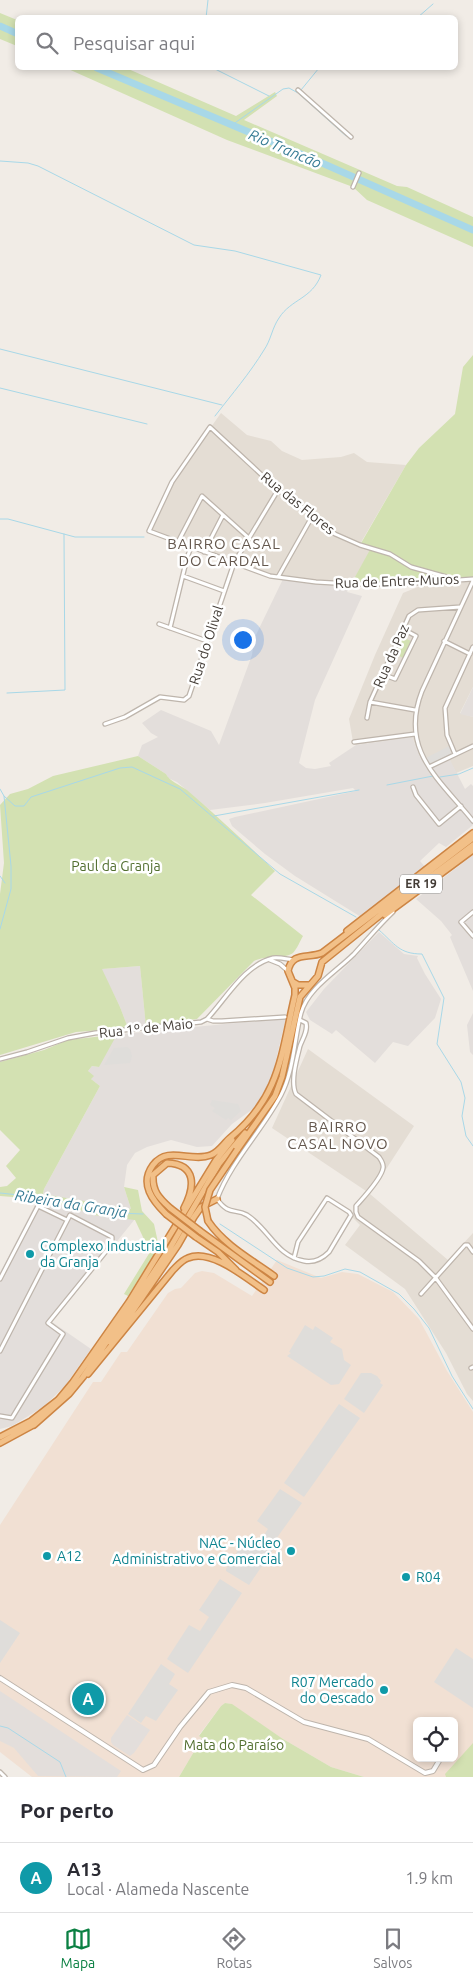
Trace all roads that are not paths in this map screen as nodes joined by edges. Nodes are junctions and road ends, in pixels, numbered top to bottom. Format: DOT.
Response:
graph roads {
  1 [pos="298,90"];
  2 [pos="351,137"];
  3 [pos="358,173"];
  4 [pos="353,187"];
  5 [pos="278,490"];
  6 [pos="223,515"];
  7 [pos="313,515"];
  8 [pos="149,531"];
  9 [pos="250,539"];
  10 [pos="178,542"];
  11 [pos="191,547"];
  12 [pos="204,552"];
  13 [pos="234,563"];
  14 [pos="183,576"];
  15 [pos="278,577"];
  16 [pos="454,579"];
  17 [pos="473,580"];
  18 [pos="224,591"];
  19 [pos="460,607"];
  20 [pos="159,624"];
  21 [pos="170,628"];
  22 [pos="403,630"];
  23 [pos="207,641"];
  24 [pos="444,641"];
  25 [pos="473,647"];
  26 [pos="470,654"];
  27 [pos="382,674"];
  28 [pos="370,702"];
  29 [pos="415,710"];
  30 [pos="367,718"];
  31 [pos="105,724"];
  32 [pos="415,734"];
  33 [pos="354,742"];
  34 [pos="473,746"];
  35 [pos="454,754"];
  36 [pos="429,767"];
  37 [pos="413,787"];
  38 [pos="461,806"];
  39 [pos="473,821"];
  40 [pos="473,833"];
  41 [pos="473,838"];
  42 [pos="473,845"];
  43 [pos="473,850"];
  44 [pos="397,908"];
  45 [pos="473,912"];
  46 [pos="370,924"];
  47 [pos="473,936"];
  48 [pos="337,942"];
  49 [pos="309,956"];
  50 [pos="270,960"];
  51 [pos="293,960"];
  52 [pos="319,970"];
  53 [pos="288,971"];
  54 [pos="293,982"];
  55 [pos="310,985"];
  56 [pos="285,1016"];
  57 [pos="207,1019"];
  58 [pos="300,1020"];
  59 [pos="0,1059"];
  60 [pos="268,1107"];
  61 [pos="238,1132"];
  62 [pos="218,1199"];
  63 [pos="68,1220"];
  64 [pos="171,1236"];
  65 [pos="473,1252"];
  66 [pos="294,1258"];
  67 [pos="239,1274"];
  68 [pos="274,1276"];
  69 [pos="435,1277"];
  70 [pos="0,1279"];
  71 [pos="270,1282"];
  72 [pos="264,1290"];
  73 [pos="421,1294"];
  74 [pos="473,1329"];
  75 [pos="0,1351"];
  76 [pos="90,1372"];
  77 [pos="0,1416"];
  78 [pos="34,1425"];
  79 [pos="0,1437"];
  80 [pos="0,1443"];
  81 [pos="0,1678"];
  82 [pos="438,1762"];
  83 [pos="0,1772"];
  84 [pos="5,1777"];
  1 -- 2 [label="street"];
  3 -- 4 [label="street"];
  5 -- 7 [label="street, Rua das Flores"];
  5 -- 8 [label="street, Rua das Flores"];
  5 -- 9 [label="street, Rua do Olival"];
  6 -- 9 [label="street"];
  6 -- 10 [label="street"];
  6 -- 12 [label="street"];
  7 -- 15 [label="street"];
  7 -- 16 [label="street, Rua das Flores"];
  8 -- 10 [label="street, Rua de Entre-Muros"];
  9 -- 13 [label="street, Rua do Olival"];
  10 -- 11 [label="street, Rua de Entre-Muros"];
  11 -- 12 [label="street, Rua de Entre-Muros"];
  11 -- 14 [label="street"];
  12 -- 13 [label="street, Rua de Entre-Muros"];
  13 -- 15 [label="street, Rua de Entre-Muros"];
  13 -- 18 [label="street, Rua do Olival"];
  14 -- 18 [label="street"];
  14 -- 21 [label="street"];
  15 -- 16 [label="street, Rua de Entre-Muros"];
  16 -- 17 [label="street, Rua de Entre-Muros"];
  17 -- 19 [label="street"];
  18 -- 23 [label="street, Rua do Olival"];
  19 -- 22 [label="street, Rua da Paz"];
  19 -- 24 [label="street"];
  20 -- 21 [label="street"];
  21 -- 23 [label="street"];
  22 -- 27 [label="street, Rua da Paz"];
  22 -- 27 [label="street"];
  23 -- 31 [label="street, Rua do Olival"];
  24 -- 26 [label="street"];
  24 -- 29 [label="street"];
  25 -- 26 [label="street"];
  26 -- 35 [label="street"];
  27 -- 28 [label="street, Rua da Paz"];
  28 -- 29 [label="street"];
  28 -- 30 [label="street, Rua da Paz"];
  29 -- 32 [label="street"];
  32 -- 33 [label="street"];
  32 -- 36 [label="street"];
  34 -- 35 [label="street"];
  35 -- 36 [label="street"];
  36 -- 38 [label="street"];
  37 -- 38 [label="street"];
  38 -- 39 [label="street"];
  40 -- 48 [label="highway"];
  41 -- 48 [label="highway"];
  42 -- 46 [label="highway, ER 19"];
  43 -- 44 [label="highway"];
  44 -- 46 [label="highway"];
  44 -- 58 [label="street"];
  45 -- 47 [label="street"];
  46 -- 52 [label="highway, ER 19"];
  48 -- 49 [label="highway"];
  49 -- 51 [label="highway"];
  49 -- 52 [label="highway"];
  50 -- 51 [label="street, Rua 1º de Maio"];
  50 -- 53 [label="street"];
  50 -- 57 [label="street, Rua 1º de Maio"];
  51 -- 53 [label="highway"];
  52 -- 55 [label="highway"];
  53 -- 54 [label="highway"];
  54 -- 55 [label="highway"];
  54 -- 61 [label="highway"];
  55 -- 60 [label="highway"];
  56 -- 57 [label="street"];
  57 -- 59 [label="street, Rua 1º de Maio"];
  58 -- 62 [label="street"];
  58 -- 69 [label="street"];
  60 -- 68 [label="highway, bridge"];
  60 -- 78 [label="highway"];
  61 -- 64 [label="highway"];
  61 -- 67 [label="highway, bridge"];
  62 -- 66 [label="street"];
  62 -- 76 [label="highway"];
  63 -- 70 [label="street"];
  63 -- 75 [label="street"];
  63 -- 77 [label="street"];
  64 -- 71 [label="highway, bridge"];
  64 -- 79 [label="highway"];
  65 -- 69 [label="street"];
  66 -- 66 [label="street"];
  67 -- 72 [label="highway"];
  67 -- 76 [label="highway"];
  69 -- 73 [label="street"];
  69 -- 74 [label="street"];
  76 -- 78 [label="highway"];
  78 -- 80 [label="highway"];
  81 -- 82 [label="street"];
  83 -- 84 [label="street"];
}
